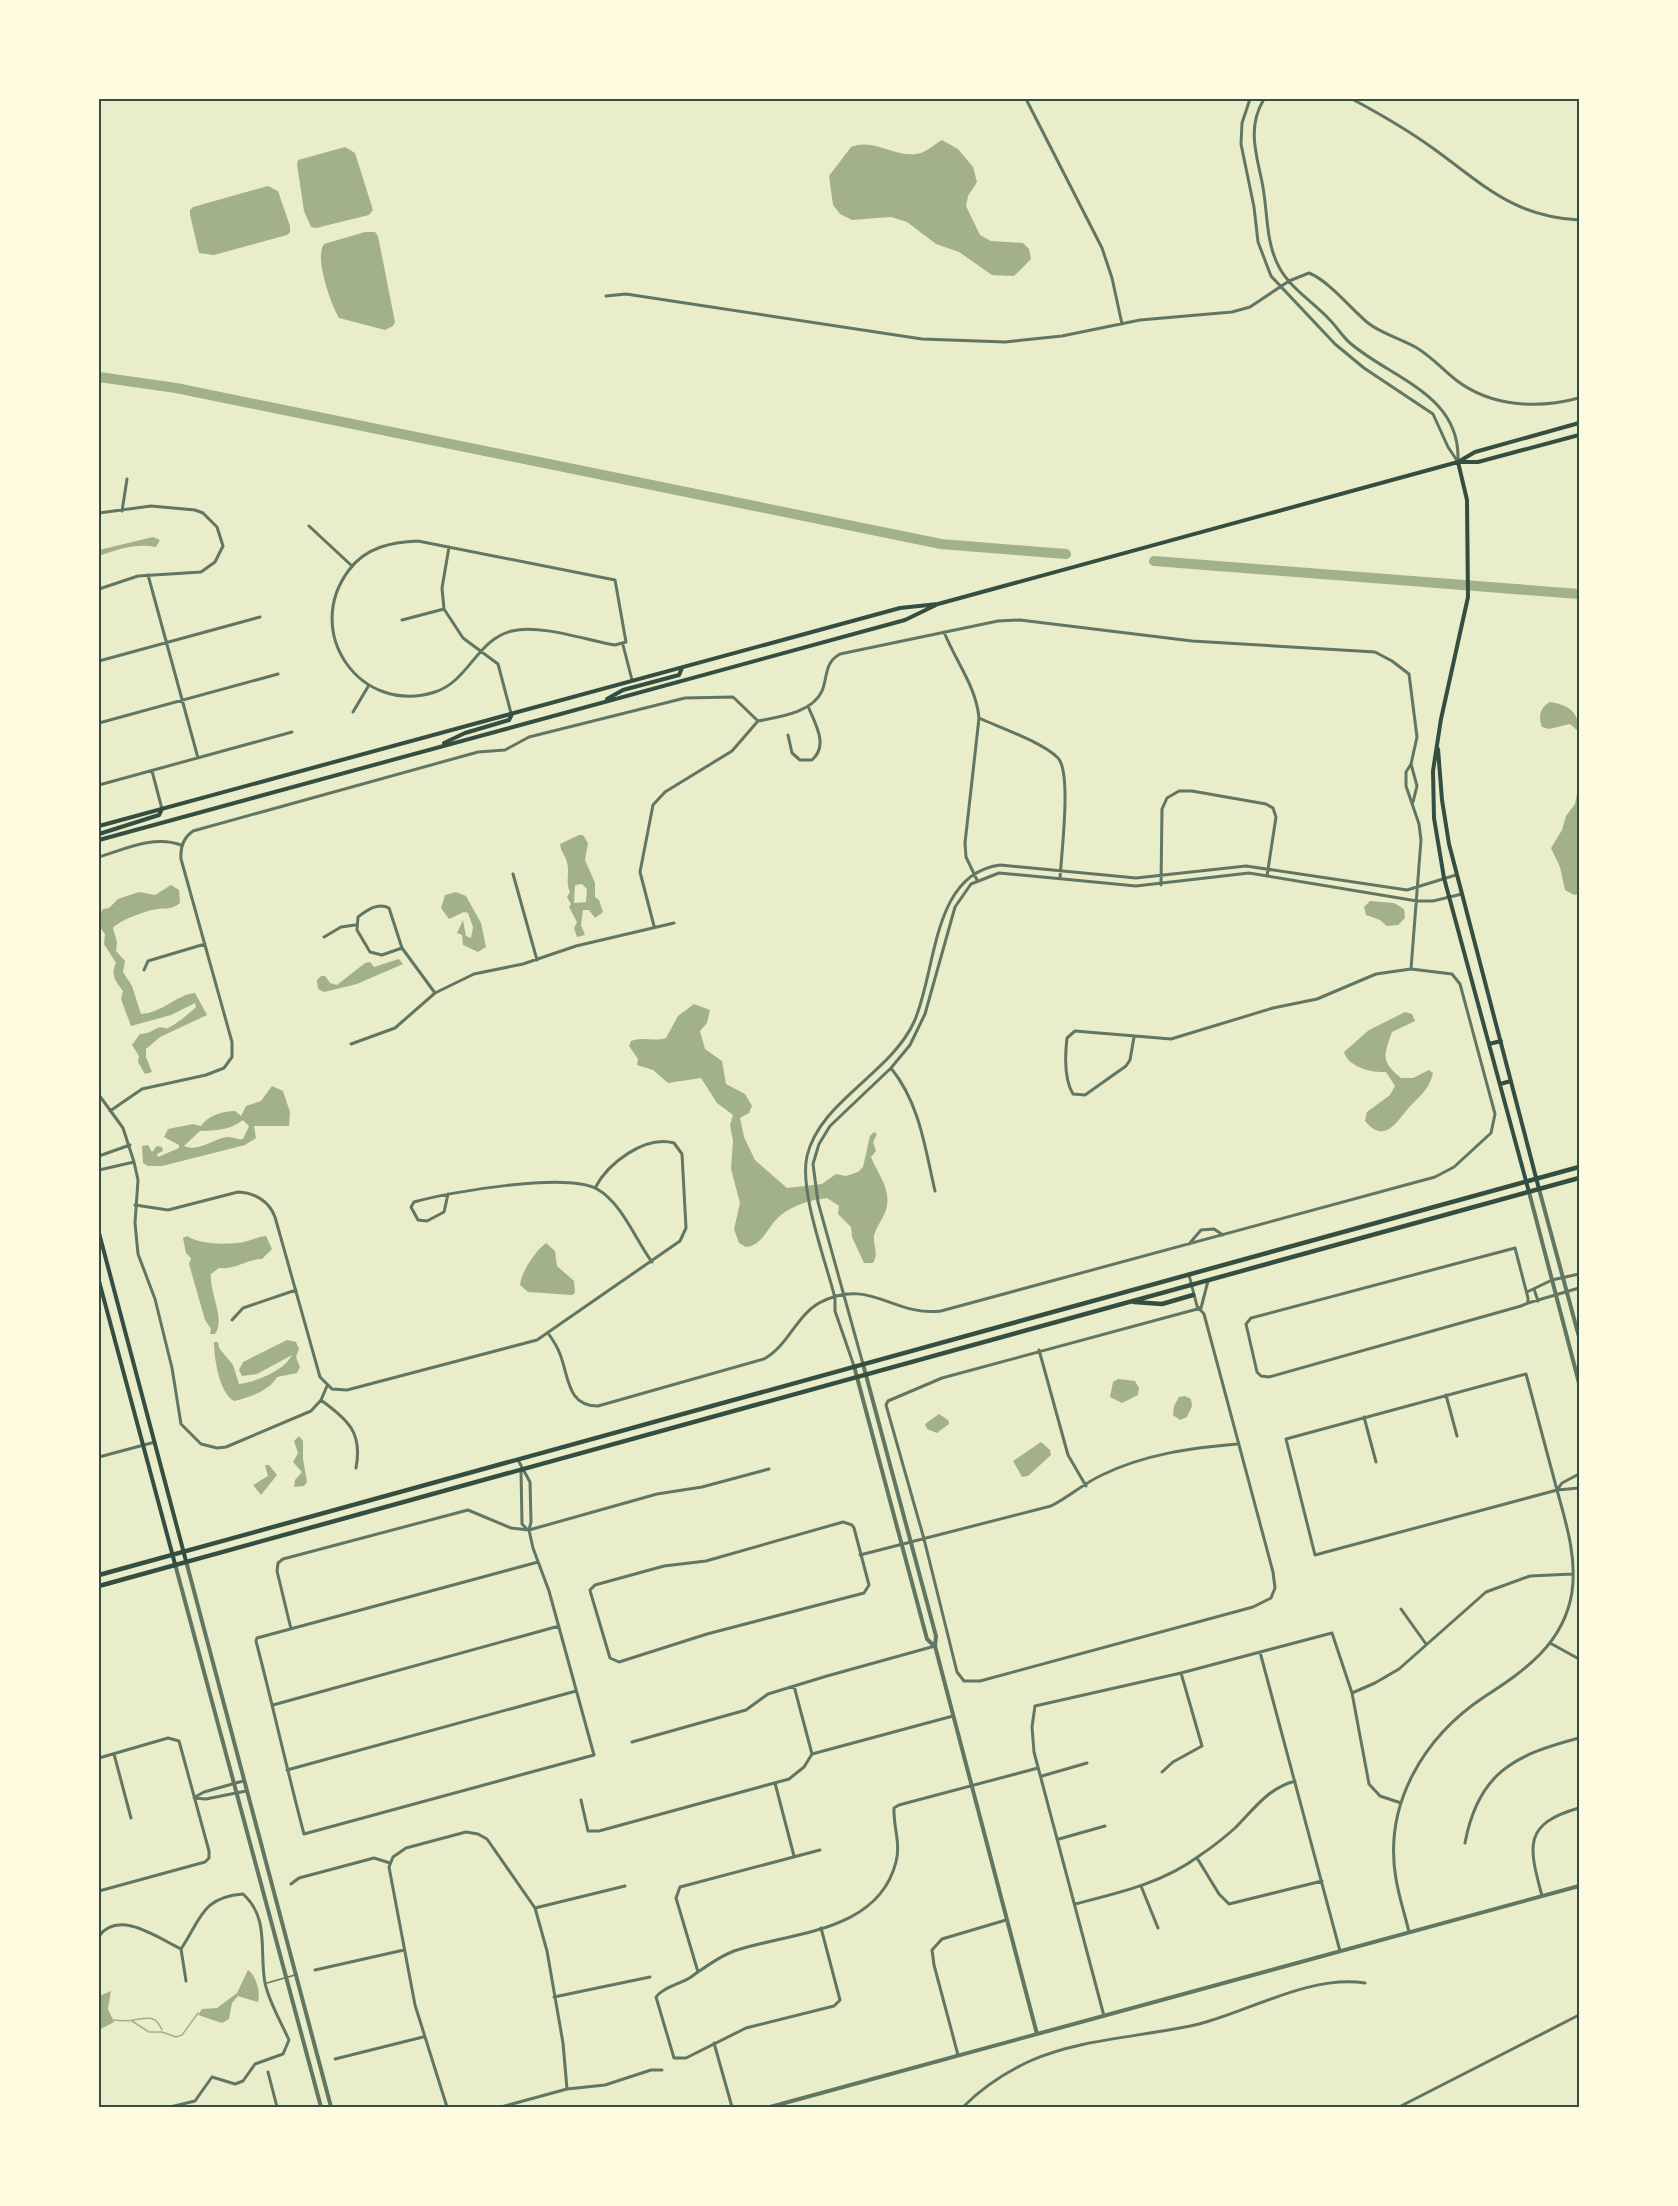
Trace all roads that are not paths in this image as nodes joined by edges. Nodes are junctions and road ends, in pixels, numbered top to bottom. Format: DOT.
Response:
graph roads {
  1 [pos="1026,99"];
  2 [pos="1250,99"];
  3 [pos="1264,99"];
  4 [pos="1352,99"];
  5 [pos="1579,220"];
  6 [pos="1289,281"];
  7 [pos="1280,288"];
  8 [pos="606,296"];
  9 [pos="1122,324"];
  10 [pos="1579,398"];
  11 [pos="1579,423"];
  12 [pos="1579,435"];
  13 [pos="1458,462"];
  14 [pos="127,479"];
  15 [pos="122,512"];
  16 [pos="99,513"];
  17 [pos="309,526"];
  18 [pos="449,547"];
  19 [pos="351,566"];
  20 [pos="148,575"];
  21 [pos="99,589"];
  22 [pos="938,604"];
  23 [pos="444,609"];
  24 [pos="260,616"];
  25 [pos="402,620"];
  26 [pos="944,632"];
  27 [pos="166,643"];
  28 [pos="623,644"];
  29 [pos="481,650"];
  30 [pos="99,661"];
  31 [pos="682,668"];
  32 [pos="278,674"];
  33 [pos="632,681"];
  34 [pos="369,685"];
  35 [pos="183,700"];
  36 [pos="602,702"];
  37 [pos="808,706"];
  38 [pos="353,712"];
  39 [pos="512,714"];
  40 [pos="979,718"];
  41 [pos="758,721"];
  42 [pos="99,723"];
  43 [pos="292,732"];
  44 [pos="788,735"];
  45 [pos="1438,743"];
  46 [pos="435,748"];
  47 [pos="198,758"];
  48 [pos="1411,764"];
  49 [pos="152,771"];
  50 [pos="99,785"];
  51 [pos="1413,802"];
  52 [pos="162,809"];
  53 [pos="99,826"];
  54 [pos="99,834"];
  55 [pos="99,840"];
  56 [pos="182,845"];
  57 [pos="99,857"];
  58 [pos="1269,868"];
  59 [pos="1060,870"];
  60 [pos="513,874"];
  61 [pos="974,874"];
  62 [pos="1456,875"];
  63 [pos="1160,876"];
  64 [pos="1267,876"];
  65 [pos="1444,878"];
  66 [pos="1060,879"];
  67 [pos="977,880"];
  68 [pos="1161,885"];
  69 [pos="1419,886"];
  70 [pos="1462,894"];
  71 [pos="1450,897"];
  72 [pos="1417,901"];
  73 [pos="674,923"];
  74 [pos="356,925"];
  75 [pos="654,926"];
  76 [pos="324,937"];
  77 [pos="205,944"];
  78 [pos="402,948"];
  79 [pos="537,960"];
  80 [pos="1411,969"];
  81 [pos="144,970"];
  82 [pos="435,993"];
  83 [pos="1134,1037"];
  84 [pos="1501,1041"];
  85 [pos="351,1044"];
  86 [pos="1489,1044"];
  87 [pos="891,1068"];
  88 [pos="1511,1081"];
  89 [pos="1500,1084"];
  90 [pos="99,1095"];
  91 [pos="110,1111"];
  92 [pos="130,1145"];
  93 [pos="99,1156"];
  94 [pos="134,1162"];
  95 [pos="1579,1167"];
  96 [pos="99,1170"];
  97 [pos="1579,1178"];
  98 [pos="1537,1179"];
  99 [pos="1526,1182"];
  100 [pos="595,1188"];
  101 [pos="1539,1189"];
  102 [pos="935,1191"];
  103 [pos="1529,1192"];
  104 [pos="448,1194"];
  105 [pos="135,1205"];
  106 [pos="99,1233"];
  107 [pos="1223,1235"];
  108 [pos="1189,1244"];
  109 [pos="652,1262"];
  110 [pos="1579,1274"];
  111 [pos="1189,1275"];
  112 [pos="1563,1277"];
  113 [pos="1209,1280"];
  114 [pos="1552,1280"];
  115 [pos="99,1281"];
  116 [pos="1191,1285"];
  117 [pos="1579,1288"];
  118 [pos="1534,1289"];
  119 [pos="296,1290"];
  120 [pos="1527,1292"];
  121 [pos="1567,1292"];
  122 [pos="845,1295"];
  123 [pos="1193,1295"];
  124 [pos="1556,1295"];
  125 [pos="835,1298"];
  126 [pos="1538,1301"];
  127 [pos="1128,1302"];
  128 [pos="1528,1303"];
  129 [pos="1201,1308"];
  130 [pos="232,1320"];
  131 [pos="548,1333"];
  132 [pos="99,1335"];
  133 [pos="1579,1337"];
  134 [pos="99,1346"];
  135 [pos="1039,1350"];
  136 [pos="863,1364"];
  137 [pos="854,1366"];
  138 [pos="866,1375"];
  139 [pos="857,1377"];
  140 [pos="1579,1383"];
  141 [pos="327,1386"];
  142 [pos="1446,1395"];
  143 [pos="321,1400"];
  144 [pos="1364,1417"];
  145 [pos="1457,1437"];
  146 [pos="154,1442"];
  147 [pos="1238,1444"];
  148 [pos="143,1445"];
  149 [pos="99,1457"];
  150 [pos="518,1460"];
  151 [pos="1376,1462"];
  152 [pos="356,1468"];
  153 [pos="769,1469"];
  154 [pos="521,1470"];
  155 [pos="1579,1474"];
  156 [pos="1086,1486"];
  157 [pos="1579,1488"];
  158 [pos="1557,1490"];
  159 [pos="529,1530"];
  160 [pos="924,1539"];
  161 [pos="911,1543"];
  162 [pos="902,1545"];
  163 [pos="183,1551"];
  164 [pos="172,1554"];
  165 [pos="860,1555"];
  166 [pos="186,1562"];
  167 [pos="538,1562"];
  168 [pos="176,1564"];
  169 [pos="1572,1574"];
  170 [pos="99,1575"];
  171 [pos="99,1586"];
  172 [pos="1401,1609"];
  173 [pos="559,1626"];
  174 [pos="291,1629"];
  175 [pos="1550,1643"];
  176 [pos="1426,1644"];
  177 [pos="935,1646"];
  178 [pos="1260,1652"];
  179 [pos="1579,1659"];
  180 [pos="1181,1673"];
  181 [pos="794,1686"];
  182 [pos="576,1691"];
  183 [pos="1352,1693"];
  184 [pos="273,1705"];
  185 [pos="953,1716"];
  186 [pos="1579,1738"];
  187 [pos="632,1742"];
  188 [pos="114,1754"];
  189 [pos="812,1754"];
  190 [pos="99,1758"];
  191 [pos="1087,1763"];
  192 [pos="1039,1767"];
  193 [pos="287,1770"];
  194 [pos="1162,1772"];
  195 [pos="1042,1776"];
  196 [pos="243,1781"];
  197 [pos="1295,1781"];
  198 [pos="775,1782"];
  199 [pos="234,1784"];
  200 [pos="970,1786"];
  201 [pos="246,1791"];
  202 [pos="236,1792"];
  203 [pos="194,1798"];
  204 [pos="580,1800"];
  205 [pos="1401,1803"];
  206 [pos="1579,1808"];
  207 [pos="131,1818"];
  208 [pos="1105,1826"];
  209 [pos="1059,1839"];
  210 [pos="1465,1843"];
  211 [pos="819,1850"];
  212 [pos="794,1856"];
  213 [pos="1197,1858"];
  214 [pos="390,1863"];
  215 [pos="1322,1881"];
  216 [pos="291,1884"];
  217 [pos="625,1886"];
  218 [pos="1141,1886"];
  219 [pos="1579,1886"];
  220 [pos="99,1891"];
  221 [pos="1542,1896"];
  222 [pos="1076,1904"];
  223 [pos="535,1908"];
  224 [pos="1006,1920"];
  225 [pos="821,1928"];
  226 [pos="1158,1928"];
  227 [pos="1409,1932"];
  228 [pos="99,1936"];
  229 [pos="181,1949"];
  230 [pos="404,1950"];
  231 [pos="1340,1951"];
  232 [pos="315,1970"];
  233 [pos="698,1972"];
  234 [pos="295,1975"];
  235 [pos="287,1977"];
  236 [pos="650,1977"];
  237 [pos="186,1981"];
  238 [pos="266,1983"];
  239 [pos="1365,1983"];
  240 [pos="554,1997"];
  241 [pos="1579,2015"];
  242 [pos="1104,2016"];
  243 [pos="1037,2034"];
  244 [pos="423,2037"];
  245 [pos="714,2043"];
  246 [pos="958,2056"];
  247 [pos="335,2060"];
  248 [pos="662,2070"];
  249 [pos="268,2072"];
  250 [pos="567,2089"];
  251 [pos="170,2107"];
  252 [pos="278,2107"];
  253 [pos="321,2107"];
  254 [pos="331,2107"];
  255 [pos="447,2107"];
  256 [pos="501,2107"];
  257 [pos="732,2107"];
  258 [pos="770,2107"];
  259 [pos="963,2107"];
  260 [pos="1399,2107"];
  1 -- 9 [label="street"];
  2 -- 7 [label="street"];
  3 -- 6 [label="street"];
  4 -- 5 [label="street"];
  6 -- 7 [label="street"];
  6 -- 10 [label="street"];
  6 -- 13 [label="street"];
  7 -- 9 [label="street"];
  7 -- 13 [label="street"];
  8 -- 9 [label="street"];
  11 -- 13 [label="main road"];
  12 -- 13 [label="main road"];
  13 -- 22 [label="main road"];
  13 -- 45 [label="main road"];
  14 -- 15 [label="street"];
  15 -- 16 [label="street"];
  15 -- 20 [label="street"];
  17 -- 19 [label="street"];
  18 -- 19 [label="street"];
  18 -- 23 [label="street"];
  18 -- 28 [label="street"];
  19 -- 34 [label="street"];
  20 -- 21 [label="street"];
  20 -- 27 [label="street"];
  22 -- 31 [label="main road"];
  22 -- 36 [label="main road"];
  23 -- 25 [label="street"];
  23 -- 29 [label="street"];
  24 -- 27 [label="street"];
  26 -- 37 [label="street"];
  26 -- 40 [label="street"];
  26 -- 48 [label="street"];
  27 -- 30 [label="street"];
  27 -- 35 [label="street"];
  28 -- 29 [label="street"];
  28 -- 33 [label="street"];
  29 -- 34 [label="street"];
  29 -- 39 [label="street"];
  31 -- 33 [label="main road"];
  31 -- 36 [label="main road"];
  32 -- 35 [label="street"];
  33 -- 39 [label="main road"];
  34 -- 38 [label="street"];
  35 -- 42 [label="street"];
  35 -- 47 [label="street"];
  36 -- 46 [label="main road"];
  37 -- 41 [label="street"];
  37 -- 44 [label="street"];
  39 -- 46 [label="main road"];
  39 -- 52 [label="main road"];
  40 -- 59 [label="street"];
  40 -- 61 [label="street"];
  41 -- 56 [label="street"];
  41 -- 75 [label="street"];
  43 -- 47 [label="street"];
  45 -- 62 [label="main road"];
  45 -- 65 [label="main road"];
  46 -- 55 [label="main road"];
  47 -- 49 [label="street"];
  48 -- 51 [label="street"];
  48 -- 51 [label="street"];
  49 -- 50 [label="street"];
  49 -- 52 [label="street"];
  51 -- 69 [label="street"];
  52 -- 53 [label="main road"];
  52 -- 54 [label="main road"];
  56 -- 57 [label="street"];
  56 -- 77 [label="street"];
  58 -- 63 [label="street"];
  58 -- 63 [label="street"];
  58 -- 64 [label="street"];
  58 -- 69 [label="street"];
  59 -- 61 [label="street"];
  59 -- 63 [label="street"];
  59 -- 66 [label="street"];
  60 -- 79 [label="street"];
  61 -- 67 [label="street"];
  61 -- 125 [label="street"];
  62 -- 65 [label="street"];
  62 -- 70 [label="main road"];
  63 -- 68 [label="street"];
  64 -- 68 [label="street"];
  64 -- 72 [label="street"];
  65 -- 69 [label="street"];
  65 -- 71 [label="main road"];
  66 -- 67 [label="street"];
  66 -- 68 [label="street"];
  67 -- 87 [label="street"];
  69 -- 72 [label="street"];
  70 -- 71 [label="street"];
  70 -- 84 [label="main road"];
  71 -- 72 [label="street"];
  71 -- 86 [label="main road"];
  72 -- 80 [label="street"];
  73 -- 75 [label="street"];
  74 -- 76 [label="street"];
  74 -- 78 [label="street"];
  74 -- 78 [label="street"];
  75 -- 79 [label="street"];
  77 -- 81 [label="street"];
  77 -- 91 [label="street"];
  78 -- 82 [label="street"];
  79 -- 82 [label="street"];
  80 -- 83 [label="street"];
  80 -- 107 [label="street"];
  82 -- 85 [label="street"];
  83 -- 83 [label="street"];
  84 -- 86 [label="main road"];
  84 -- 88 [label="main road"];
  86 -- 89 [label="main road"];
  87 -- 102 [label="street"];
  87 -- 122 [label="street"];
  88 -- 89 [label="main road"];
  88 -- 98 [label="main road"];
  89 -- 99 [label="main road"];
  90 -- 91 [label="street"];
  91 -- 92 [label="street"];
  92 -- 93 [label="street"];
  92 -- 94 [label="street"];
  94 -- 96 [label="street"];
  94 -- 105 [label="street"];
  95 -- 98 [label="main road"];
  97 -- 101 [label="main road"];
  98 -- 99 [label="main road"];
  98 -- 101 [label="main road"];
  99 -- 103 [label="main road"];
  99 -- 111 [label="main road"];
  100 -- 104 [label="street"];
  100 -- 109 [label="street"];
  100 -- 109 [label="street"];
  101 -- 103 [label="main road"];
  101 -- 112 [label="street"];
  103 -- 113 [label="main road"];
  103 -- 114 [label="street"];
  104 -- 104 [label="street"];
  105 -- 119 [label="street"];
  105 -- 143 [label="street"];
  106 -- 146 [label="main road"];
  107 -- 108 [label="street"];
  107 -- 108 [label="street"];
  108 -- 122 [label="street"];
  109 -- 131 [label="street"];
  110 -- 112 [label="street"];
  111 -- 116 [label="street"];
  111 -- 136 [label="main road"];
  112 -- 114 [label="street"];
  112 -- 121 [label="street"];
  113 -- 116 [label="main road"];
  113 -- 129 [label="street"];
  114 -- 118 [label="street"];
  114 -- 124 [label="street"];
  115 -- 148 [label="main road"];
  116 -- 123 [label="street"];
  116 -- 127 [label="main road"];
  117 -- 121 [label="street"];
  118 -- 120 [label="street"];
  118 -- 126 [label="street"];
  119 -- 130 [label="street"];
  119 -- 141 [label="street"];
  120 -- 128 [label="street"];
  120 -- 128 [label="street"];
  121 -- 124 [label="street"];
  121 -- 133 [label="street"];
  122 -- 125 [label="street"];
  122 -- 136 [label="street"];
  123 -- 127 [label="main road"];
  123 -- 129 [label="street"];
  124 -- 126 [label="street"];
  124 -- 140 [label="street"];
  125 -- 131 [label="street"];
  125 -- 137 [label="street"];
  126 -- 128 [label="street"];
  127 -- 138 [label="main road"];
  129 -- 135 [label="street"];
  129 -- 147 [label="street"];
  131 -- 141 [label="street"];
  132 -- 134 [label="street"];
  135 -- 156 [label="street"];
  135 -- 160 [label="street"];
  136 -- 137 [label="main road"];
  136 -- 138 [label="street"];
  137 -- 139 [label="street"];
  137 -- 150 [label="main road"];
  138 -- 139 [label="main road"];
  138 -- 161 [label="street"];
  139 -- 154 [label="main road"];
  139 -- 162 [label="street"];
  141 -- 143 [label="street"];
  142 -- 144 [label="street"];
  142 -- 145 [label="street"];
  142 -- 158 [label="street"];
  143 -- 152 [label="street"];
  144 -- 151 [label="street"];
  144 -- 158 [label="street"];
  146 -- 148 [label="street"];
  146 -- 163 [label="main road"];
  147 -- 156 [label="street"];
  147 -- 160 [label="street"];
  148 -- 149 [label="street"];
  148 -- 164 [label="main road"];
  150 -- 154 [label="street"];
  150 -- 163 [label="main road"];
  153 -- 159 [label="street"];
  154 -- 159 [label="street"];
  154 -- 159 [label="street"];
  154 -- 166 [label="main road"];
  155 -- 158 [label="street"];
  156 -- 160 [label="street"];
  157 -- 158 [label="street"];
  158 -- 169 [label="street"];
  159 -- 167 [label="street"];
  159 -- 174 [label="street"];
  160 -- 161 [label="street"];
  161 -- 162 [label="street"];
  161 -- 177 [label="street"];
  162 -- 165 [label="street"];
  162 -- 177 [label="street"];
  163 -- 164 [label="main road"];
  163 -- 166 [label="main road"];
  164 -- 168 [label="main road"];
  164 -- 170 [label="main road"];
  165 -- 165 [label="street"];
  166 -- 168 [label="main road"];
  166 -- 196 [label="street"];
  167 -- 173 [label="street"];
  167 -- 174 [label="street"];
  168 -- 171 [label="main road"];
  168 -- 199 [label="street"];
  169 -- 175 [label="street"];
  169 -- 176 [label="street"];
  172 -- 176 [label="street"];
  173 -- 182 [label="street"];
  173 -- 184 [label="street"];
  174 -- 184 [label="street"];
  175 -- 179 [label="street"];
  175 -- 205 [label="street"];
  176 -- 183 [label="street"];
  177 -- 181 [label="street"];
  177 -- 185 [label="street"];
  178 -- 180 [label="street"];
  178 -- 183 [label="street"];
  178 -- 197 [label="street"];
  180 -- 192 [label="street"];
  180 -- 194 [label="street"];
  181 -- 187 [label="street"];
  181 -- 189 [label="street"];
  182 -- 193 [label="street"];
  182 -- 193 [label="street"];
  183 -- 205 [label="street"];
  184 -- 193 [label="street"];
  185 -- 189 [label="street"];
  185 -- 200 [label="street"];
  186 -- 210 [label="street"];
  188 -- 190 [label="street"];
  188 -- 203 [label="street"];
  188 -- 207 [label="street"];
  189 -- 198 [label="street"];
  191 -- 195 [label="street"];
  192 -- 195 [label="street"];
  192 -- 200 [label="street"];
  195 -- 209 [label="street"];
  196 -- 199 [label="street"];
  196 -- 201 [label="street"];
  197 -- 213 [label="street"];
  197 -- 215 [label="street"];
  198 -- 204 [label="street"];
  198 -- 212 [label="street"];
  199 -- 202 [label="street"];
  199 -- 203 [label="street"];
  200 -- 224 [label="street"];
  200 -- 225 [label="street"];
  201 -- 202 [label="street"];
  201 -- 234 [label="street"];
  202 -- 203 [label="street"];
  202 -- 235 [label="street"];
  203 -- 220 [label="street"];
  205 -- 227 [label="street"];
  206 -- 221 [label="street"];
  208 -- 209 [label="street"];
  209 -- 222 [label="street"];
  211 -- 212 [label="street"];
  212 -- 233 [label="street"];
  213 -- 215 [label="street"];
  213 -- 218 [label="street"];
  214 -- 216 [label="street"];
  214 -- 223 [label="street"];
  214 -- 230 [label="street"];
  215 -- 231 [label="street"];
  217 -- 223 [label="street"];
  218 -- 222 [label="street"];
  218 -- 226 [label="street"];
  219 -- 221 [label="street"];
  221 -- 227 [label="street"];
  222 -- 242 [label="street"];
  223 -- 240 [label="street"];
  224 -- 243 [label="street"];
  224 -- 246 [label="street"];
  225 -- 233 [label="street"];
  225 -- 245 [label="street"];
  227 -- 231 [label="street"];
  228 -- 229 [label="street"];
  229 -- 237 [label="street"];
  229 -- 238 [label="street"];
  230 -- 232 [label="street"];
  230 -- 244 [label="street"];
  231 -- 242 [label="street"];
  233 -- 245 [label="street"];
  234 -- 235 [label="lane"];
  234 -- 254 [label="street"];
  235 -- 238 [label="lane"];
  235 -- 253 [label="street"];
  236 -- 240 [label="street"];
  238 -- 251 [label="street"];
  239 -- 259 [label="street"];
  240 -- 250 [label="street"];
  241 -- 260 [label="street"];
  242 -- 243 [label="street"];
  243 -- 246 [label="street"];
  244 -- 247 [label="street"];
  244 -- 255 [label="street"];
  245 -- 257 [label="street"];
  246 -- 258 [label="street"];
  248 -- 250 [label="street"];
  249 -- 252 [label="street"];
  250 -- 256 [label="street"];
}
